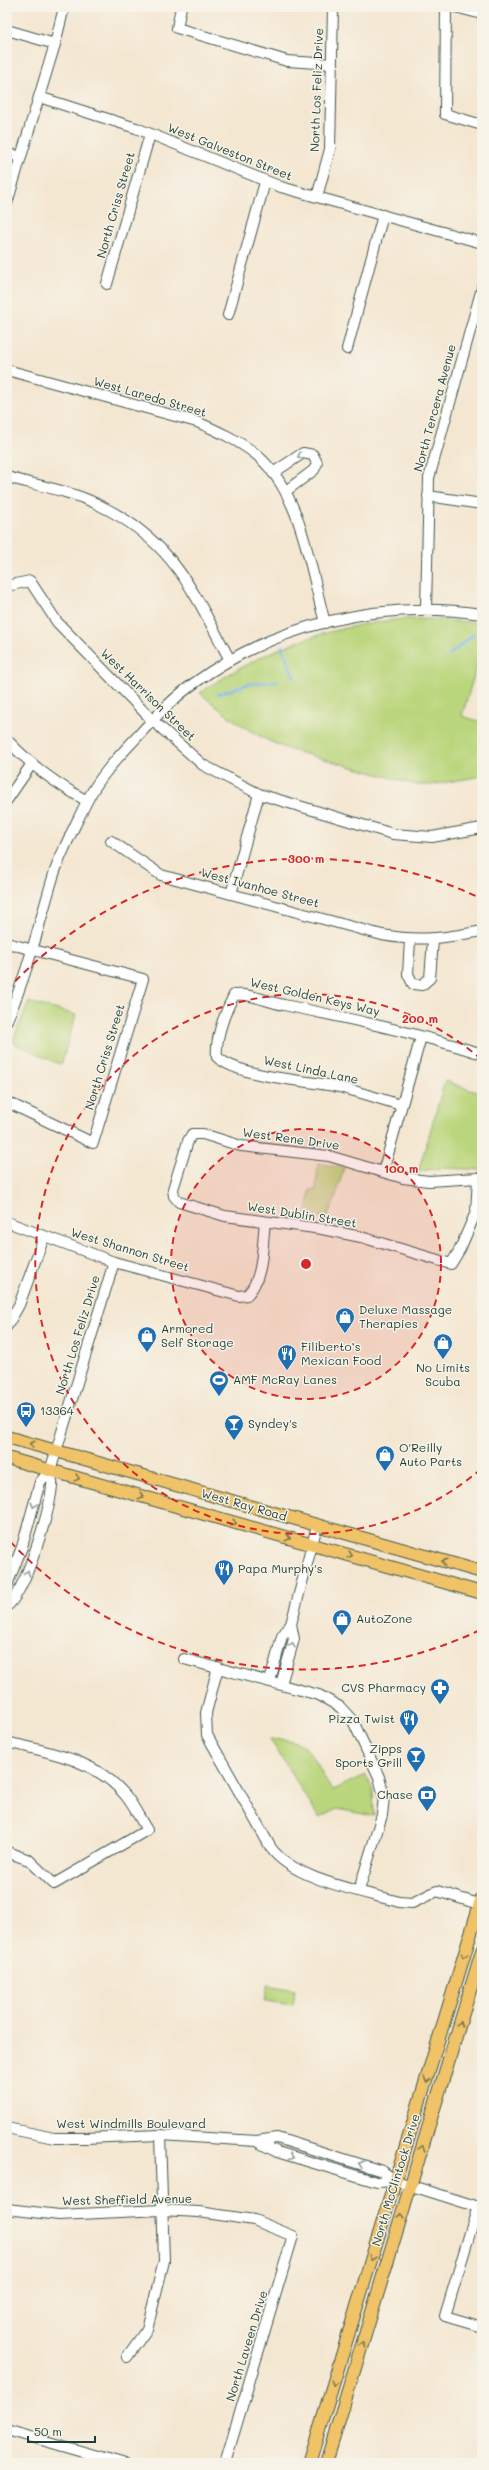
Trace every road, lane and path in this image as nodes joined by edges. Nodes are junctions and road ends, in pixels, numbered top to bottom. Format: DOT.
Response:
graph roads {
  1 [pos="64,7"];
  2 [pos="181,7"];
  3 [pos="333,7"];
  4 [pos="446,7"];
  5 [pos="455,7"];
  6 [pos="482,14"];
  7 [pos="7,30"];
  8 [pos="55,44"];
  9 [pos="332,64"];
  10 [pos="39,98"];
  11 [pos="482,125"];
  12 [pos="150,134"];
  13 [pos="7,153"];
  14 [pos="21,157"];
  15 [pos="265,182"];
  16 [pos="318,197"];
  17 [pos="7,203"];
  18 [pos="383,215"];
  19 [pos="482,243"];
  20 [pos="107,284"];
  21 [pos="482,288"];
  22 [pos="228,315"];
  23 [pos="347,349"];
  24 [pos="7,370"];
  25 [pos="273,473"];
  26 [pos="7,478"];
  27 [pos="286,491"];
  28 [pos="428,496"];
  29 [pos="482,504"];
  30 [pos="7,586"];
  31 [pos="426,609"];
  32 [pos="482,614"];
  33 [pos="325,623"];
  34 [pos="230,660"];
  35 [pos="152,720"];
  36 [pos="7,740"];
  37 [pos="31,765"];
  38 [pos="259,794"];
  39 [pos="7,800"];
  40 [pos="87,801"];
  41 [pos="482,828"];
  42 [pos="112,841"];
  43 [pos="231,894"];
  44 [pos="482,931"];
  45 [pos="410,940"];
  46 [pos="433,940"];
  47 [pos="7,943"];
  48 [pos="32,950"];
  49 [pos="7,1020"];
  50 [pos="421,1037"];
  51 [pos="482,1054"];
  52 [pos="217,1057"];
  53 [pos="7,1102"];
  54 [pos="401,1105"];
  55 [pos="383,1172"];
  56 [pos="480,1178"];
  57 [pos="174,1196"];
  58 [pos="7,1222"];
  59 [pos="265,1222"];
  60 [pos="44,1237"];
  61 [pos="114,1262"];
  62 [pos="7,1326"];
  63 [pos="7,1437"];
  64 [pos="7,1458"];
  65 [pos="53,1462"];
  66 [pos="317,1526"];
  67 [pos="312,1545"];
  68 [pos="482,1572"];
  69 [pos="7,1586"];
  70 [pos="482,1593"];
  71 [pos="7,1606"];
  72 [pos="291,1624"];
  73 [pos="184,1660"];
  74 [pos="218,1667"];
  75 [pos="270,1681"];
  76 [pos="281,1684"];
  77 [pos="7,1742"];
  78 [pos="7,1852"];
  79 [pos="359,1890"];
  80 [pos="481,1902"];
  81 [pos="482,1952"];
  82 [pos="7,2128"];
  83 [pos="160,2135"];
  84 [pos="403,2183"];
  85 [pos="480,2207"];
  86 [pos="7,2209"];
  87 [pos="161,2210"];
  88 [pos="293,2236"];
  89 [pos="482,2327"];
  90 [pos="127,2357"];
  91 [pos="7,2430"];
  92 [pos="122,2463"];
  93 [pos="225,2463"];
  94 [pos="309,2463"];
  95 [pos="326,2463"];
  1 -- 8 [label="street"];
  2 -- 9 [label="street"];
  3 -- 9 [label="street, North Los Feliz Drive"];
  4 -- 11 [label="street"];
  5 -- 6 [label="street"];
  7 -- 8 [label="street"];
  8 -- 10 [label="street"];
  9 -- 16 [label="street, North Los Feliz Drive"];
  10 -- 12 [label="street, West Galveston Street"];
  10 -- 14 [label="street"];
  12 -- 15 [label="street, West Galveston Street"];
  12 -- 20 [label="street, North Criss Street"];
  13 -- 14 [label="street"];
  14 -- 17 [label="street"];
  15 -- 16 [label="street, West Galveston Street"];
  15 -- 22 [label="street"];
  16 -- 18 [label="street, West Galveston Street"];
  18 -- 19 [label="street, West Galveston Street"];
  18 -- 23 [label="street"];
  21 -- 28 [label="street, North Tercera Avenue"];
  24 -- 25 [label="street, West Laredo Street"];
  25 -- 27 [label="street, West Laredo Street"];
  27 -- 25 [label="street, one-way"];
  26 -- 34 [label="street"];
  27 -- 33 [label="street, West Laredo Street"];
  28 -- 29 [label="street"];
  28 -- 31 [label="street, North Tercera Avenue"];
  30 -- 35 [label="street, West Harrison Street"];
  31 -- 32 [label="street"];
  31 -- 33 [label="street"];
  33 -- 34 [label="street"];
  34 -- 35 [label="street"];
  35 -- 38 [label="street, West Harrison Street"];
  35 -- 40 [label="street"];
  36 -- 37 [label="street"];
  37 -- 39 [label="street"];
  37 -- 40 [label="street"];
  38 -- 41 [label="street, West Harrison Street"];
  38 -- 43 [label="street"];
  40 -- 48 [label="street"];
  42 -- 43 [label="street, West Ivanhoe Street"];
  43 -- 45 [label="street, West Ivanhoe Street"];
  44 -- 46 [label="street, West Ivanhoe Street"];
  45 -- 46 [label="street, West Ivanhoe Street"];
  45 -- 46 [label="street"];
  47 -- 48 [label="street"];
  48 -- 49 [label="street"];
  48 -- 53 [label="street, North Criss Street"];
  50 -- 51 [label="street, West Golden Keys Way"];
  50 -- 52 [label="street, West Golden Keys Way"];
  50 -- 54 [label="street"];
  52 -- 54 [label="street, West Linda Lane"];
  54 -- 55 [label="street"];
  55 -- 56 [label="street, West Rene Drive"];
  55 -- 57 [label="street, West Rene Drive"];
  56 -- 59 [label="street, West Dublin Street"];
  57 -- 59 [label="street, West Dublin Street"];
  58 -- 60 [label="street, West Shannon Street"];
  59 -- 61 [label="street, West Shannon Street"];
  60 -- 61 [label="street, West Shannon Street"];
  60 -- 62 [label="street"];
  61 -- 65 [label="street, North Los Feliz Drive"];
  65 -- 63 [label="main road, West Ray Road, one-way"];
  64 -- 65 [label="main road, West Ray Road"];
  65 -- 66 [label="main road, West Ray Road"];
  65 -- 67 [label="main road, West Ray Road, one-way"];
  65 -- 69 [label="street, one-way"];
  71 -- 65 [label="street, one-way"];
  66 -- 67 [label="street"];
  68 -- 66 [label="main road, West Ray Road, one-way"];
  67 -- 70 [label="main road, West Ray Road, one-way"];
  67 -- 72 [label="street"];
  72 -- 75 [label="street"];
  76 -- 72 [label="street, one-way"];
  73 -- 74 [label="street"];
  74 -- 75 [label="street"];
  74 -- 79 [label="street"];
  75 -- 76 [label="street"];
  76 -- 79 [label="street"];
  77 -- 78 [label="street"];
  79 -- 80 [label="street"];
  80 -- 84 [label="main road, North McClintock Drive, one-way"];
  84 -- 81 [label="main road, North McClintock Drive, one-way"];
  82 -- 83 [label="street, West Windmills Boulevard"];
  83 -- 84 [label="street, West Windmills Boulevard"];
  83 -- 87 [label="street"];
  84 -- 85 [label="street, West Windmills Boulevard"];
  84 -- 94 [label="main road, North McClintock Drive, one-way"];
  95 -- 84 [label="main road, North McClintock Drive, one-way"];
  85 -- 89 [label="street"];
  86 -- 87 [label="street, West Sheffield Avenue"];
  87 -- 88 [label="street, West Sheffield Avenue"];
  87 -- 90 [label="street"];
  88 -- 93 [label="street, North Laveen Drive"];
  91 -- 92 [label="street"];
}
